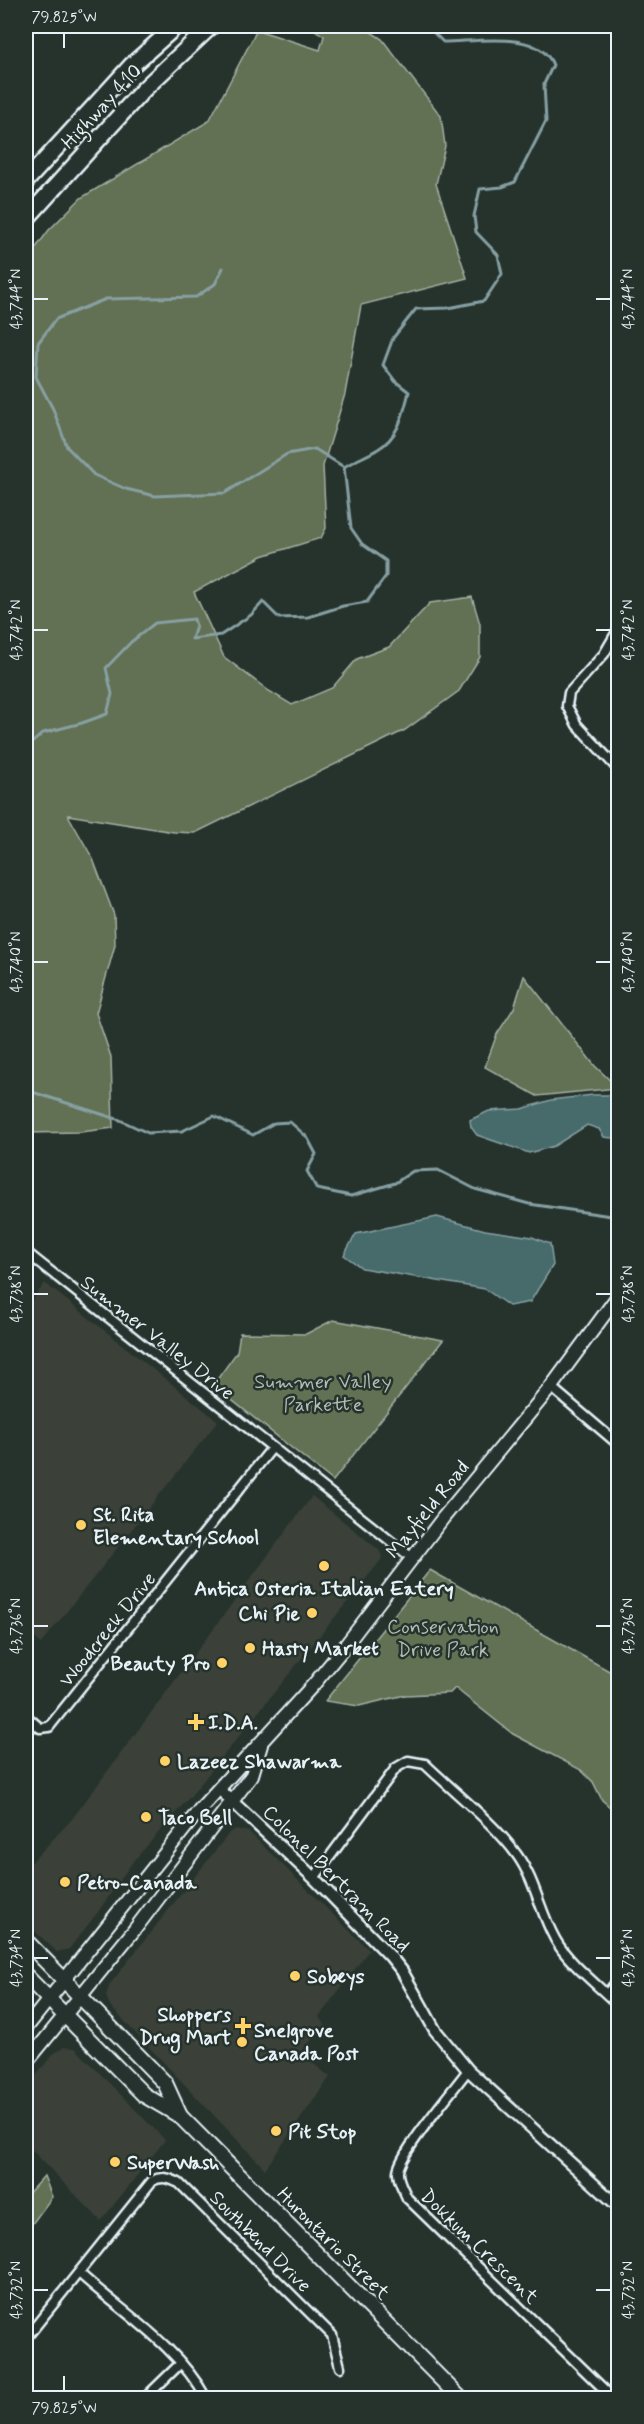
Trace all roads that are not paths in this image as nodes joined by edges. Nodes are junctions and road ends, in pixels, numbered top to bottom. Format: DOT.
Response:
graph roads {
  1 [pos="176,26"];
  2 [pos="211,26"];
  3 [pos="26,181"];
  4 [pos="26,219"];
  5 [pos="618,630"];
  6 [pos="618,769"];
  7 [pos="26,1252"];
  8 [pos="618,1296"];
  9 [pos="551,1387"];
  10 [pos="618,1444"];
  11 [pos="272,1448"];
  12 [pos="412,1558"];
  13 [pos="26,1716"];
  14 [pos="262,1741"];
  15 [pos="219,1789"];
  16 [pos="233,1800"];
  17 [pos="314,1878"];
  18 [pos="26,1941"];
  19 [pos="26,1976"];
  20 [pos="618,1980"];
  21 [pos="64,1981"];
  22 [pos="607,1994"];
  23 [pos="80,1997"];
  24 [pos="48,2000"];
  25 [pos="618,2005"];
  26 [pos="64,2016"];
  27 [pos="26,2028"];
  28 [pos="26,2063"];
  29 [pos="468,2070"];
  30 [pos="180,2116"];
  31 [pos="618,2206"];
  32 [pos="79,2273"];
  33 [pos="26,2338"];
  34 [pos="181,2363"];
  35 [pos="340,2367"];
  36 [pos="145,2398"];
  37 [pos="206,2398"];
  38 [pos="460,2398"];
  39 [pos="613,2398"];
  1 -- 3 [label="highway, Highway 410"];
  2 -- 4 [label="highway, Highway 410"];
  5 -- 6 [label="street"];
  7 -- 11 [label="street, Summer Valley Drive"];
  8 -- 9 [label="main road, Mayfield Road"];
  9 -- 10 [label="street"];
  9 -- 12 [label="main road, Mayfield Road"];
  11 -- 12 [label="street, Summer Valley Drive"];
  11 -- 13 [label="street, Woodcreek Drive"];
  12 -- 14 [label="main road, Mayfield Road"];
  14 -- 15 [label="main road, Mayfield Road"];
  14 -- 16 [label="main road, Mayfield Road"];
  15 -- 16 [label="street, Colonel Bertram Road"];
  15 -- 21 [label="main road, Mayfield Road"];
  16 -- 17 [label="street, Colonel Bertram Road"];
  16 -- 23 [label="main road, Mayfield Road"];
  17 -- 22 [label="street"];
  17 -- 29 [label="street, Colonel Bertram Road"];
  18 -- 21 [label="main road, Hurontario Street"];
  19 -- 24 [label="main road, Hurontario Street"];
  20 -- 22 [label="street"];
  21 -- 23 [label="main road, Hurontario Street"];
  21 -- 24 [label="main road, Mayfield Road"];
  22 -- 25 [label="street"];
  23 -- 26 [label="main road, Mayfield Road"];
  23 -- 30 [label="main road, Hurontario Street"];
  24 -- 26 [label="main road, Hurontario Street"];
  24 -- 27 [label="main road, Mayfield Road"];
  26 -- 28 [label="main road, Mayfield Road"];
  26 -- 30 [label="main road, Hurontario Street"];
  29 -- 31 [label="street, Colonel Bertram Road"];
  29 -- 39 [label="street, Dokkum Crescent"];
  30 -- 38 [label="main road, Hurontario Street"];
  32 -- 33 [label="street, Southbend Drive"];
  32 -- 34 [label="street"];
  32 -- 35 [label="street, Southbend Drive"];
  34 -- 36 [label="street"];
  34 -- 37 [label="street"];
}
